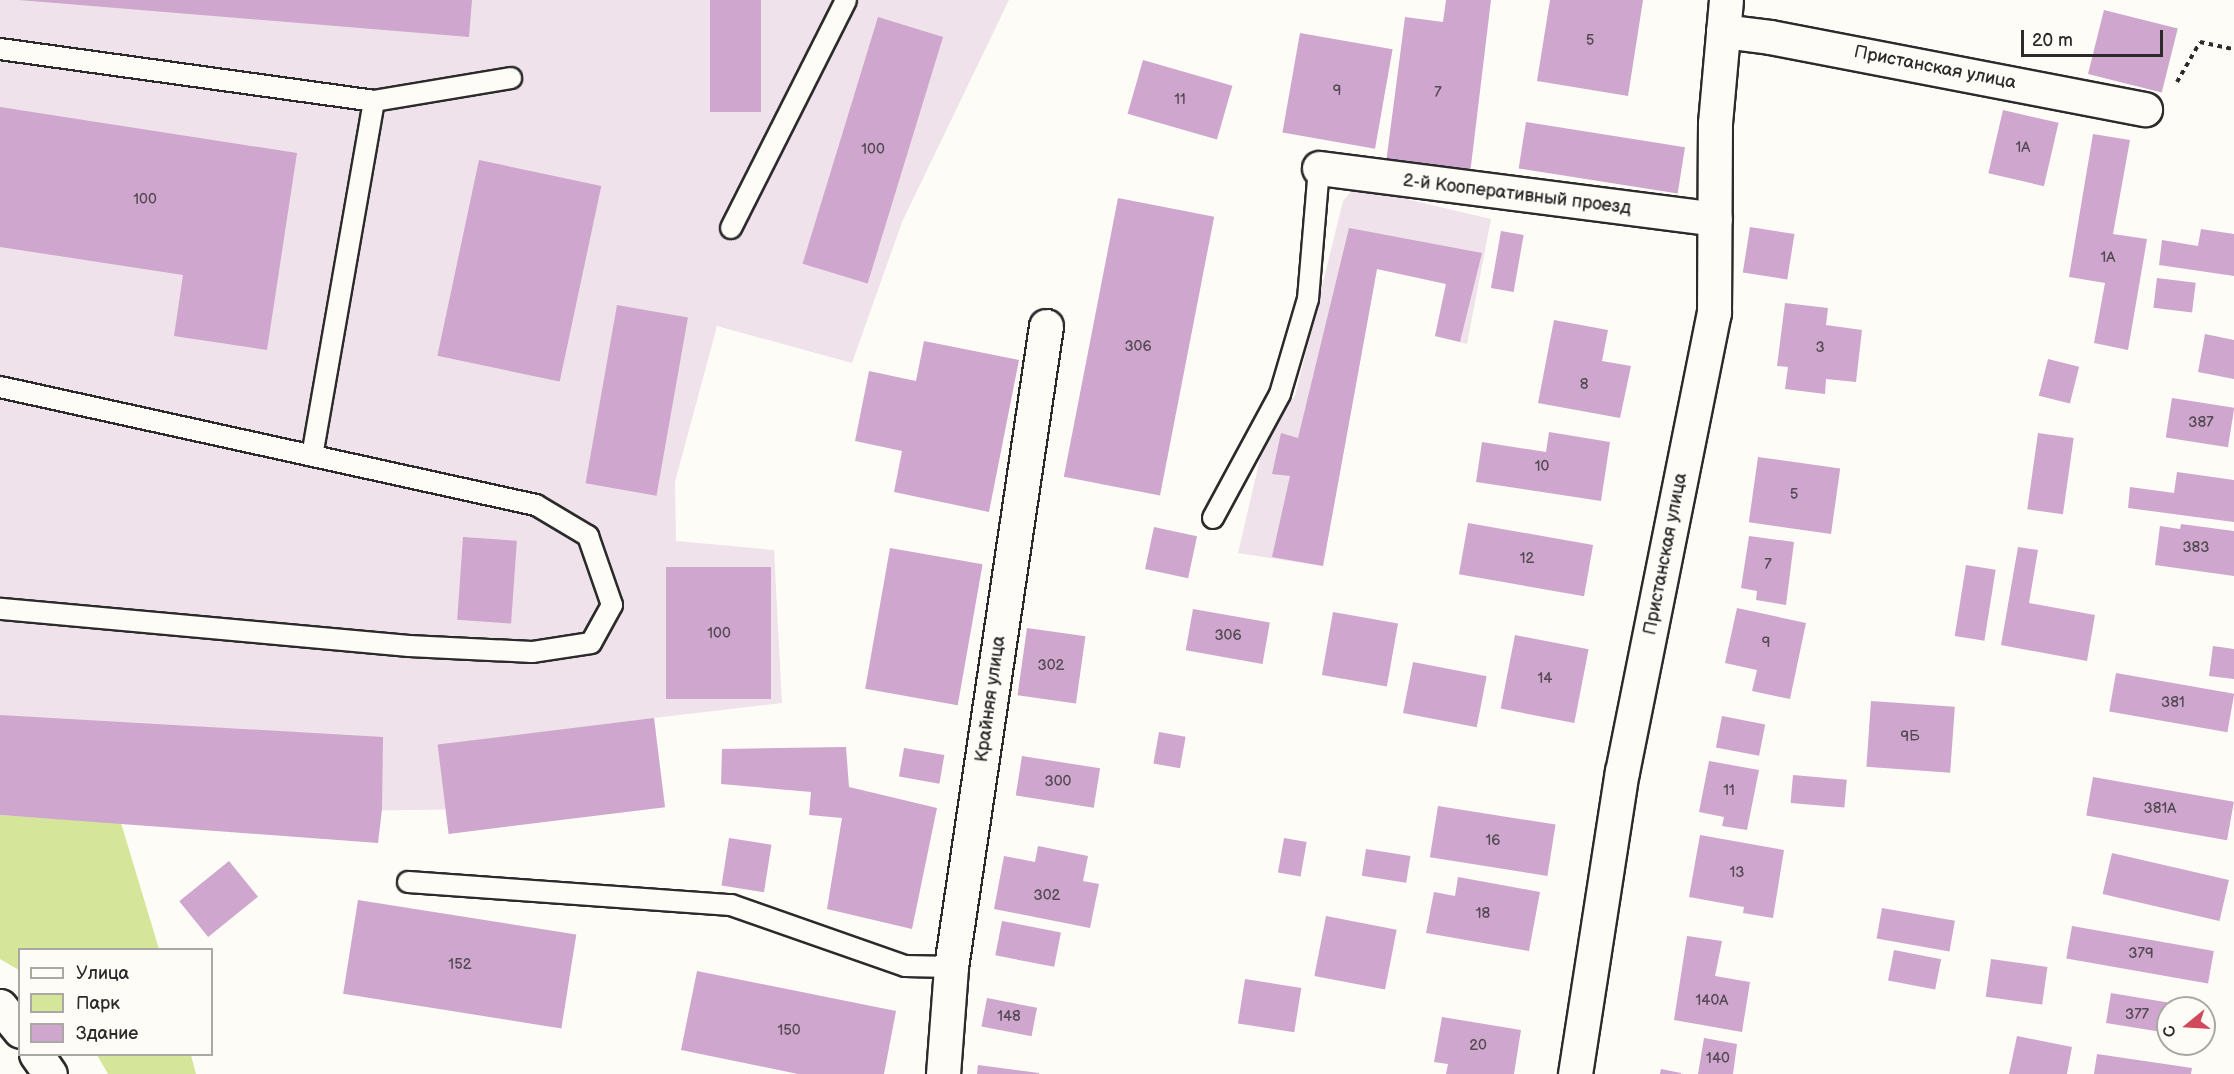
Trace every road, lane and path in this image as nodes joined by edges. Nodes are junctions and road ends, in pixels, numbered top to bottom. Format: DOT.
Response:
graph roads {
  1 [pos="846,0"];
  2 [pos="1725,15"];
  3 [pos="0,49"];
  4 [pos="2234,49"];
  5 [pos="512,78"];
  6 [pos="374,101"];
  7 [pos="2145,109"];
  8 [pos="1318,168"];
  9 [pos="1715,219"];
  10 [pos="731,228"];
  11 [pos="1046,326"];
  12 [pos="0,387"];
  13 [pos="312,456"];
  14 [pos="1213,518"];
  15 [pos="0,609"];
  16 [pos="408,882"];
  17 [pos="951,968"];
  18 [pos="0,1006"];
  19 [pos="18,1028"];
  20 [pos="37,1056"];
  21 [pos="50,1074"];
  22 [pos="943,1074"];
  23 [pos="1575,1074"];
  1 -- 10 [label="lane"];
  2 -- 7 [label="street, Пристанская улица"];
  2 -- 9 [label="street, Пристанская улица"];
  3 -- 6 [label="lane"];
  4 -- 7 [label="path"];
  5 -- 6 [label="lane"];
  6 -- 13 [label="lane"];
  8 -- 9 [label="street, 2-й Кооперативный проезд"];
  8 -- 14 [label="lane"];
  9 -- 23 [label="street, Пристанская улица"];
  11 -- 17 [label="street, Крайняя улица"];
  12 -- 13 [label="lane"];
  13 -- 15 [label="lane"];
  16 -- 17 [label="lane"];
  17 -- 22 [label="street, Крайняя улица"];
  18 -- 19 [label="street"];
  20 -- 21 [label="street"];
}
